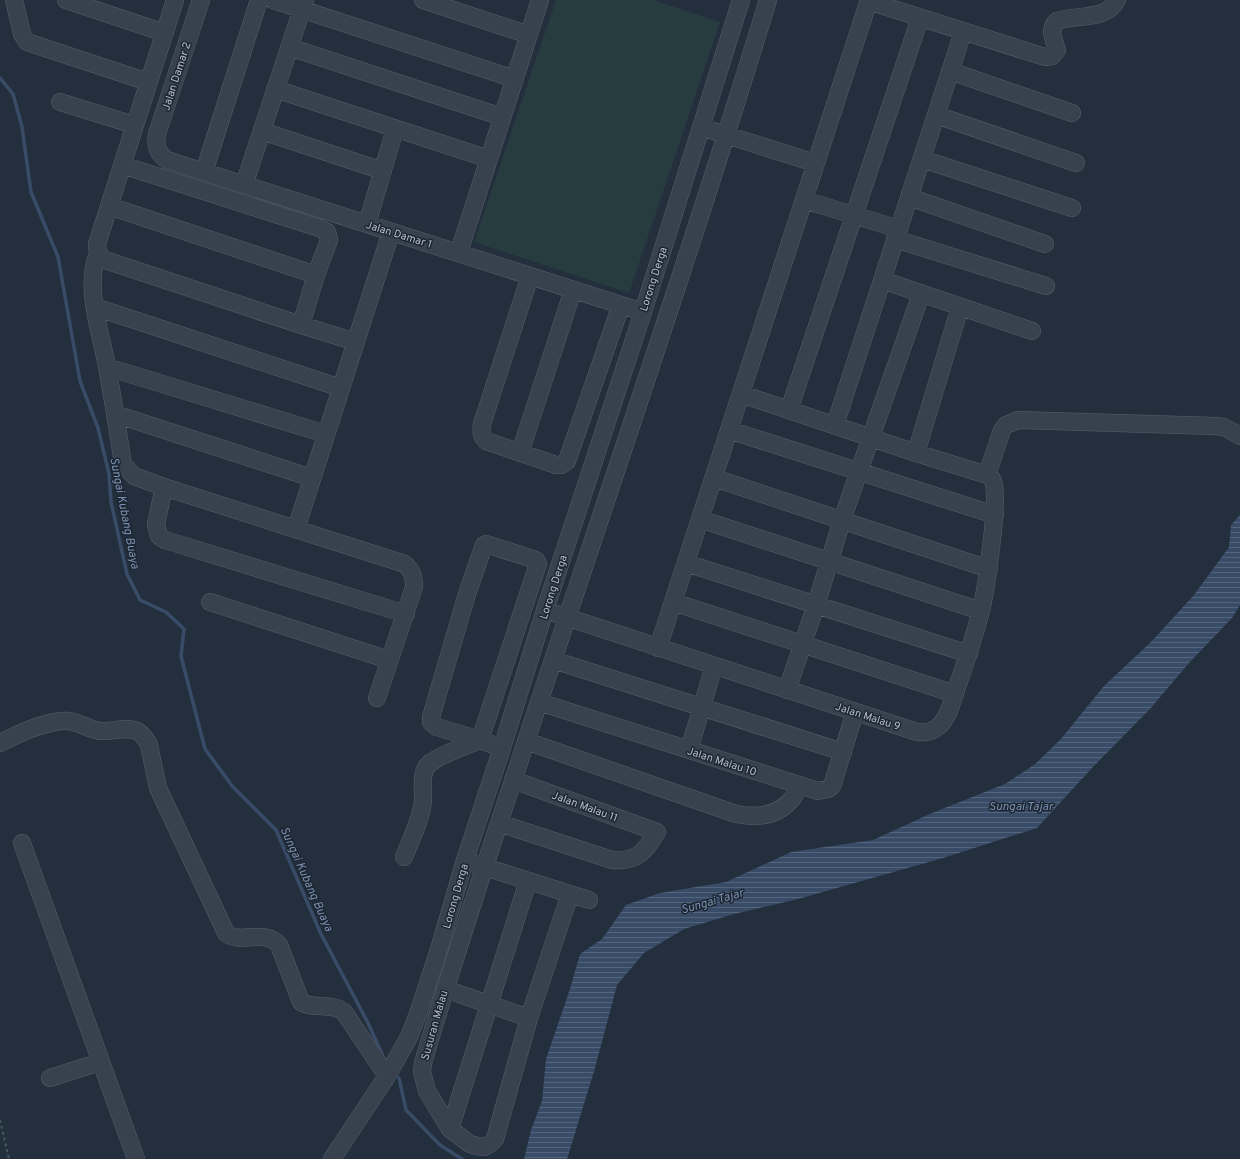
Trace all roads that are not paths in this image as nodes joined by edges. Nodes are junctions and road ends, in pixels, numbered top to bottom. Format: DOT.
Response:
graph roads {
  1 [pos="14,0"];
  2 [pos="66,0"];
  3 [pos="175,0"];
  4 [pos="201,0"];
  5 [pos="259,0"];
  6 [pos="273,0"];
  7 [pos="423,0"];
  8 [pos="540,0"];
  9 [pos="740,0"];
  10 [pos="768,0"];
  11 [pos="1118,0"];
  12 [pos="868,1"];
  13 [pos="303,4"];
  14 [pos="920,18"];
  15 [pos="963,32"];
  16 [pos="165,33"];
  17 [pos="529,35"];
  18 [pos="289,47"];
  19 [pos="950,71"];
  20 [pos="515,79"];
  21 [pos="148,82"];
  22 [pos="275,89"];
  23 [pos="60,102"];
  24 [pos="1072,113"];
  25 [pos="936,115"];
  26 [pos="502,116"];
  27 [pos="134,125"];
  28 [pos="701,127"];
  29 [pos="395,129"];
  30 [pos="262,131"];
  31 [pos="727,135"];
  32 [pos="158,152"];
  33 [pos="489,159"];
  34 [pos="922,159"];
  35 [pos="816,164"];
  36 [pos="1076,164"];
  37 [pos="122,166"];
  38 [pos="383,171"];
  39 [pos="204,172"];
  40 [pos="244,184"];
  41 [pos="909,197"];
  42 [pos="804,200"];
  43 [pos="109,206"];
  44 [pos="1072,208"];
  45 [pos="855,216"];
  46 [pos="367,224"];
  47 [pos="391,232"];
  48 [pos="897,234"];
  49 [pos="1045,244"];
  50 [pos="459,252"];
  51 [pos="98,254"];
  52 [pos="316,275"];
  53 [pos="530,276"];
  54 [pos="882,280"];
  55 [pos="1046,286"];
  56 [pos="573,290"];
  57 [pos="921,294"];
  58 [pos="621,304"];
  59 [pos="95,306"];
  60 [pos="960,307"];
  61 [pos="643,312"];
  62 [pos="300,325"];
  63 [pos="1032,331"];
  64 [pos="356,342"];
  65 [pos="107,368"];
  66 [pos="341,388"];
  67 [pos="741,394"];
  68 [pos="788,410"];
  69 [pos="115,414"];
  70 [pos="835,425"];
  71 [pos="729,430"];
  72 [pos="326,434"];
  73 [pos="1240,436"];
  74 [pos="872,438"];
  75 [pos="916,453"];
  76 [pos="520,454"];
  77 [pos="860,472"];
  78 [pos="987,474"];
  79 [pos="312,478"];
  80 [pos="714,478"];
  81 [pos="164,488"];
  82 [pos="995,515"];
  83 [pos="700,519"];
  84 [pos="842,520"];
  85 [pos="296,529"];
  86 [pos="830,561"];
  87 [pos="686,562"];
  88 [pos="989,569"];
  89 [pos="210,602"];
  90 [pos="673,602"];
  91 [pos="816,605"];
  92 [pos="545,610"];
  93 [pos="981,611"];
  94 [pos="406,614"];
  95 [pos="567,617"];
  96 [pos="802,644"];
  97 [pos="658,648"];
  98 [pos="969,654"];
  99 [pos="389,660"];
  100 [pos="553,660"];
  101 [pos="714,666"];
  102 [pos="787,690"];
  103 [pos="955,694"];
  104 [pos="377,698"];
  105 [pos="539,702"];
  106 [pos="702,707"];
  107 [pos="855,712"];
  108 [pos="480,740"];
  109 [pos="526,741"];
  110 [pos="0,743"];
  111 [pos="502,748"];
  112 [pos="690,750"];
  113 [pos="843,752"];
  114 [pos="513,780"];
  115 [pos="799,786"];
  116 [pos="499,823"];
  117 [pos="22,843"];
  118 [pos="404,857"];
  119 [pos="465,860"];
  120 [pos="485,867"];
  121 [pos="528,881"];
  122 [pos="570,894"];
  123 [pos="589,900"];
  124 [pos="445,989"];
  125 [pos="488,1004"];
  126 [pos="529,1018"];
  127 [pos="100,1062"];
  128 [pos="387,1076"];
  129 [pos="50,1078"];
  130 [pos="450,1129"];
  131 [pos="136,1159"];
  132 [pos="332,1159"];
  1 -- 21 [label="street"];
  2 -- 16 [label="street"];
  3 -- 16 [label="street"];
  4 -- 32 [label="street, Jalan Damar 2"];
  5 -- 39 [label="street"];
  6 -- 13 [label="street"];
  7 -- 17 [label="street"];
  8 -- 17 [label="street"];
  9 -- 28 [label="street, Lorong Derga"];
  10 -- 31 [label="street, Susuran Malau"];
  11 -- 15 [label="street"];
  12 -- 14 [label="street"];
  12 -- 35 [label="street"];
  13 -- 18 [label="street"];
  13 -- 20 [label="street"];
  14 -- 15 [label="street"];
  14 -- 45 [label="street"];
  15 -- 19 [label="street"];
  16 -- 21 [label="street"];
  17 -- 20 [label="street"];
  18 -- 22 [label="street"];
  18 -- 26 [label="street"];
  19 -- 24 [label="street"];
  19 -- 25 [label="street"];
  20 -- 26 [label="street"];
  21 -- 27 [label="street"];
  22 -- 29 [label="street"];
  22 -- 30 [label="street"];
  23 -- 27 [label="street"];
  25 -- 34 [label="street"];
  25 -- 36 [label="street"];
  26 -- 33 [label="street"];
  27 -- 37 [label="street"];
  28 -- 31 [label="street"];
  28 -- 61 [label="street, Lorong Derga"];
  29 -- 33 [label="street"];
  29 -- 38 [label="street"];
  30 -- 38 [label="street"];
  30 -- 40 [label="street"];
  31 -- 35 [label="street"];
  31 -- 95 [label="street, Susuran Malau"];
  32 -- 39 [label="street, Jalan Damar 1"];
  33 -- 50 [label="street"];
  34 -- 41 [label="street"];
  34 -- 44 [label="street"];
  35 -- 42 [label="street"];
  37 -- 43 [label="street"];
  37 -- 52 [label="street"];
  38 -- 46 [label="street"];
  39 -- 40 [label="street, Jalan Damar 1"];
  40 -- 46 [label="street, Jalan Damar 1"];
  41 -- 48 [label="street"];
  41 -- 49 [label="street"];
  42 -- 45 [label="street"];
  42 -- 67 [label="street"];
  43 -- 51 [label="street"];
  43 -- 52 [label="street"];
  45 -- 48 [label="street"];
  45 -- 68 [label="street"];
  46 -- 47 [label="street, Jalan Damar 1"];
  47 -- 50 [label="street, Jalan Damar 1"];
  47 -- 64 [label="street"];
  48 -- 54 [label="street"];
  48 -- 55 [label="street"];
  50 -- 53 [label="street, Jalan Damar 1"];
  51 -- 59 [label="street"];
  51 -- 62 [label="street"];
  52 -- 62 [label="street"];
  53 -- 56 [label="street, Jalan Damar 1"];
  53 -- 76 [label="street"];
  54 -- 57 [label="street"];
  54 -- 70 [label="street"];
  56 -- 58 [label="street, Jalan Damar 1"];
  56 -- 76 [label="street"];
  57 -- 60 [label="street"];
  57 -- 74 [label="street"];
  58 -- 61 [label="street, Jalan Damar 1"];
  58 -- 76 [label="street"];
  59 -- 65 [label="street"];
  59 -- 66 [label="street"];
  60 -- 63 [label="street"];
  60 -- 75 [label="street"];
  61 -- 92 [label="street, Lorong Derga"];
  62 -- 64 [label="street"];
  64 -- 66 [label="street"];
  65 -- 69 [label="street"];
  65 -- 72 [label="street"];
  66 -- 72 [label="street"];
  67 -- 68 [label="street"];
  67 -- 71 [label="street"];
  68 -- 70 [label="street"];
  69 -- 79 [label="street"];
  69 -- 81 [label="street"];
  70 -- 74 [label="street"];
  71 -- 77 [label="street"];
  71 -- 80 [label="street"];
  72 -- 79 [label="street"];
  73 -- 78 [label="street"];
  74 -- 75 [label="street"];
  74 -- 77 [label="street"];
  75 -- 78 [label="street"];
  77 -- 82 [label="street"];
  77 -- 84 [label="street"];
  78 -- 82 [label="street, Jalan Malau 9"];
  79 -- 85 [label="street"];
  80 -- 83 [label="street"];
  80 -- 84 [label="street"];
  81 -- 85 [label="street"];
  81 -- 94 [label="street"];
  82 -- 88 [label="street, Jalan Malau 9"];
  83 -- 86 [label="street"];
  83 -- 87 [label="street"];
  84 -- 86 [label="street"];
  84 -- 88 [label="street"];
  85 -- 94 [label="street"];
  86 -- 91 [label="street"];
  86 -- 93 [label="street"];
  87 -- 90 [label="street"];
  87 -- 91 [label="street"];
  88 -- 93 [label="street, Jalan Malau 9"];
  89 -- 99 [label="street"];
  90 -- 96 [label="street"];
  90 -- 97 [label="street"];
  91 -- 96 [label="street"];
  91 -- 98 [label="street"];
  92 -- 95 [label="street, Jalan Malau 9"];
  92 -- 111 [label="street, Lorong Derga"];
  93 -- 98 [label="street, Jalan Malau 9"];
  94 -- 99 [label="street"];
  95 -- 97 [label="street, Jalan Malau 9"];
  95 -- 100 [label="street, Susuran Malau"];
  96 -- 102 [label="street"];
  96 -- 103 [label="street"];
  97 -- 101 [label="street, Jalan Malau 9"];
  98 -- 103 [label="street, Jalan Malau 9"];
  99 -- 104 [label="street"];
  100 -- 105 [label="street, Susuran Malau"];
  100 -- 106 [label="street"];
  101 -- 102 [label="street, Jalan Malau 9"];
  101 -- 106 [label="street"];
  102 -- 107 [label="street, Jalan Malau 9"];
  103 -- 107 [label="street, Jalan Malau 9"];
  105 -- 109 [label="street, Susuran Malau"];
  105 -- 112 [label="street, Jalan Malau 10"];
  106 -- 112 [label="street"];
  106 -- 113 [label="street"];
  107 -- 113 [label="street, Jalan Malau 10"];
  108 -- 108 [label="street"];
  108 -- 111 [label="street"];
  108 -- 118 [label="street"];
  109 -- 114 [label="street, Susuran Malau"];
  109 -- 115 [label="street"];
  110 -- 128 [label="street"];
  111 -- 119 [label="street, Lorong Derga"];
  112 -- 115 [label="street, Jalan Malau 10"];
  113 -- 115 [label="street, Jalan Malau 10"];
  114 -- 116 [label="street, Susuran Malau"];
  114 -- 116 [label="street, Jalan Malau 11"];
  116 -- 120 [label="street, Susuran Malau"];
  117 -- 127 [label="street"];
  119 -- 120 [label="street"];
  119 -- 128 [label="street, Lorong Derga"];
  120 -- 121 [label="street"];
  120 -- 124 [label="street, Susuran Malau"];
  121 -- 122 [label="street"];
  121 -- 125 [label="street"];
  122 -- 123 [label="street"];
  122 -- 126 [label="street"];
  124 -- 125 [label="street"];
  124 -- 130 [label="street, Susuran Malau"];
  125 -- 126 [label="street"];
  125 -- 130 [label="street"];
  126 -- 130 [label="street, Susuran Malau"];
  127 -- 129 [label="street"];
  127 -- 131 [label="street"];
  128 -- 132 [label="street, Lorong Derga"];
}
